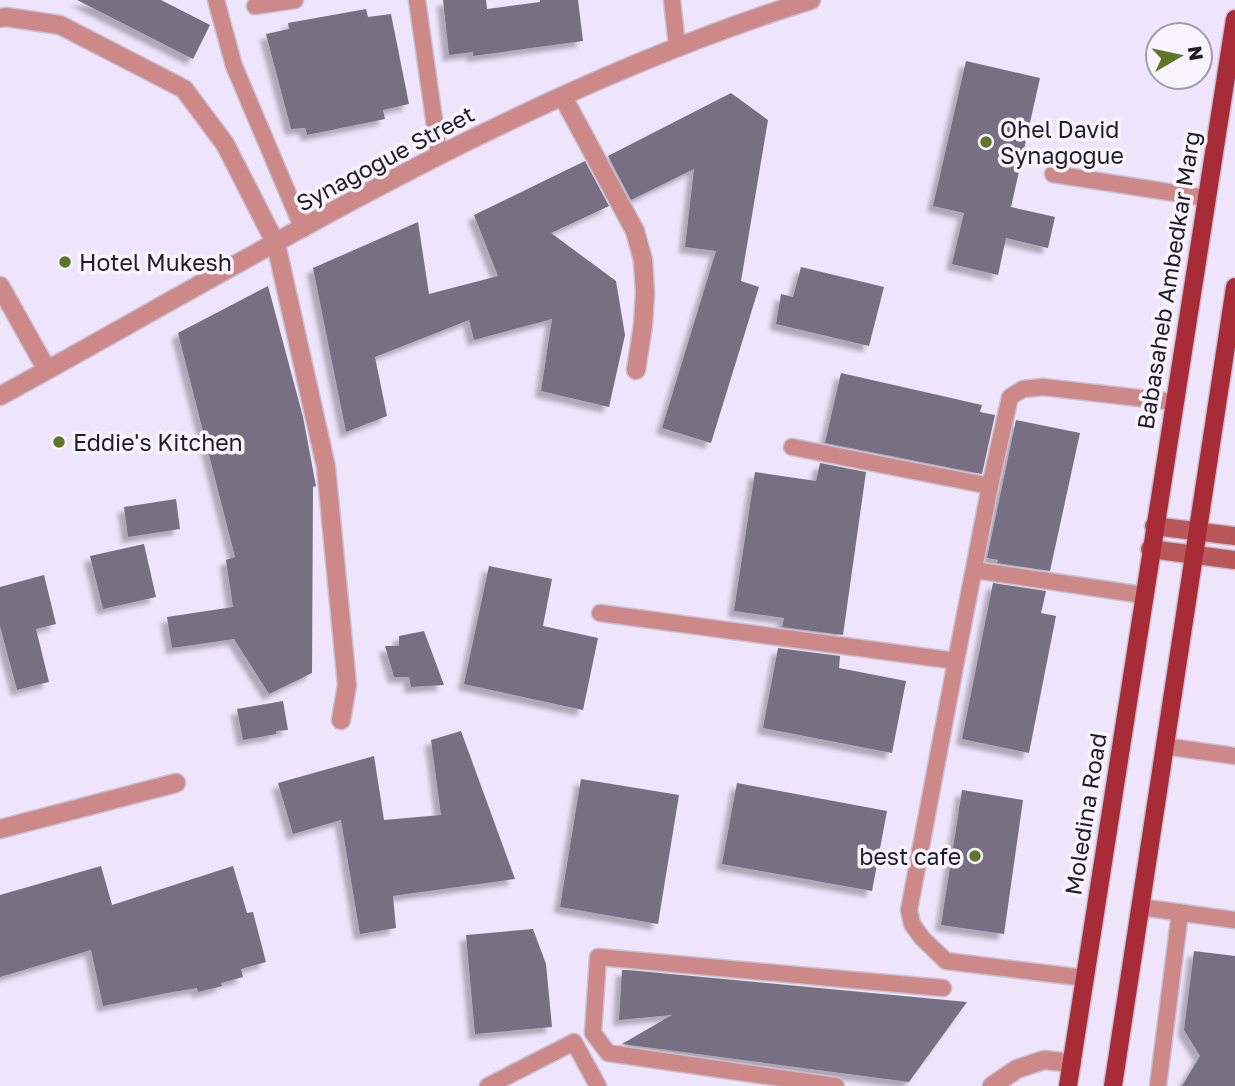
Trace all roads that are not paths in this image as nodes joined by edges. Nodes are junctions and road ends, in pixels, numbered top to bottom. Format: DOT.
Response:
graph roads {
  1 [pos="216,0"];
  2 [pos="295,0"];
  3 [pos="417,0"];
  4 [pos="672,0"];
  5 [pos="800,2"];
  6 [pos="255,6"];
  7 [pos="767,7"];
  8 [pos="0,18"];
  9 [pos="1235,19"];
  10 [pos="677,46"];
  11 [pos="563,97"];
  12 [pos="439,154"];
  13 [pos="1053,174"];
  14 [pos="1206,198"];
  15 [pos="303,229"];
  16 [pos="276,244"];
  17 [pos="0,286"];
  18 [pos="1235,287"];
  19 [pos="47,370"];
  20 [pos="636,370"];
  21 [pos="0,396"];
  22 [pos="1174,402"];
  23 [pos="792,447"];
  24 [pos="990,486"];
  25 [pos="1154,526"];
  26 [pos="1197,531"];
  27 [pos="1235,536"];
  28 [pos="1150,550"];
  29 [pos="1193,555"];
  30 [pos="1235,560"];
  31 [pos="974,570"];
  32 [pos="1143,594"];
  33 [pos="600,613"];
  34 [pos="956,661"];
  35 [pos="341,720"];
  36 [pos="1164,746"];
  37 [pos="1235,756"];
  38 [pos="176,783"];
  39 [pos="0,829"];
  40 [pos="1140,907"];
  41 [pos="1180,912"];
  42 [pos="1235,920"];
  43 [pos="1085,978"];
  44 [pos="943,988"];
  45 [pos="1072,1063"];
  46 [pos="488,1086"];
  47 [pos="598,1086"];
  48 [pos="836,1086"];
  49 [pos="992,1086"];
  50 [pos="1068,1086"];
  51 [pos="1113,1086"];
  52 [pos="1158,1086"];
  1 -- 15 [label="lane"];
  2 -- 6 [label="lane"];
  3 -- 12 [label="lane"];
  4 -- 10 [label="lane"];
  5 -- 7 [label="street, Synagogue Street"];
  7 -- 10 [label="street, Synagogue Street"];
  8 -- 16 [label="street"];
  9 -- 14 [label="main road, Babasaheb Ambedkar Marg"];
  10 -- 11 [label="street, Synagogue Street"];
  11 -- 12 [label="street, Synagogue Street"];
  11 -- 20 [label="street"];
  12 -- 15 [label="street, Synagogue Street"];
  13 -- 14 [label="lane"];
  14 -- 22 [label="main road, Babasaheb Ambedkar Marg"];
  15 -- 16 [label="street, Synagogue Street"];
  16 -- 19 [label="street, Synagogue Street"];
  16 -- 35 [label="street"];
  17 -- 19 [label="street"];
  18 -- 26 [label="main road"];
  19 -- 21 [label="street, Synagogue Street"];
  22 -- 24 [label="lane"];
  22 -- 25 [label="main road, Babasaheb Ambedkar Marg"];
  23 -- 24 [label="lane"];
  24 -- 31 [label="lane"];
  25 -- 26 [label="main road"];
  25 -- 28 [label="main road, Babasaheb Ambedkar Marg"];
  26 -- 27 [label="main road"];
  26 -- 29 [label="main road"];
  28 -- 29 [label="main road"];
  28 -- 32 [label="main road, Moledina Road"];
  29 -- 30 [label="main road"];
  29 -- 36 [label="main road"];
  31 -- 32 [label="lane"];
  31 -- 34 [label="lane"];
  32 -- 43 [label="main road, Moledina Road"];
  33 -- 34 [label="lane"];
  34 -- 43 [label="lane"];
  36 -- 37 [label="lane"];
  36 -- 40 [label="main road"];
  38 -- 39 [label="street"];
  40 -- 41 [label="lane"];
  40 -- 51 [label="main road"];
  41 -- 42 [label="lane"];
  41 -- 52 [label="lane"];
  43 -- 45 [label="main road, Moledina Road"];
  44 -- 48 [label="lane"];
  45 -- 49 [label="street"];
  45 -- 50 [label="main road, Moledina Road"];
  46 -- 47 [label="lane"];
}
